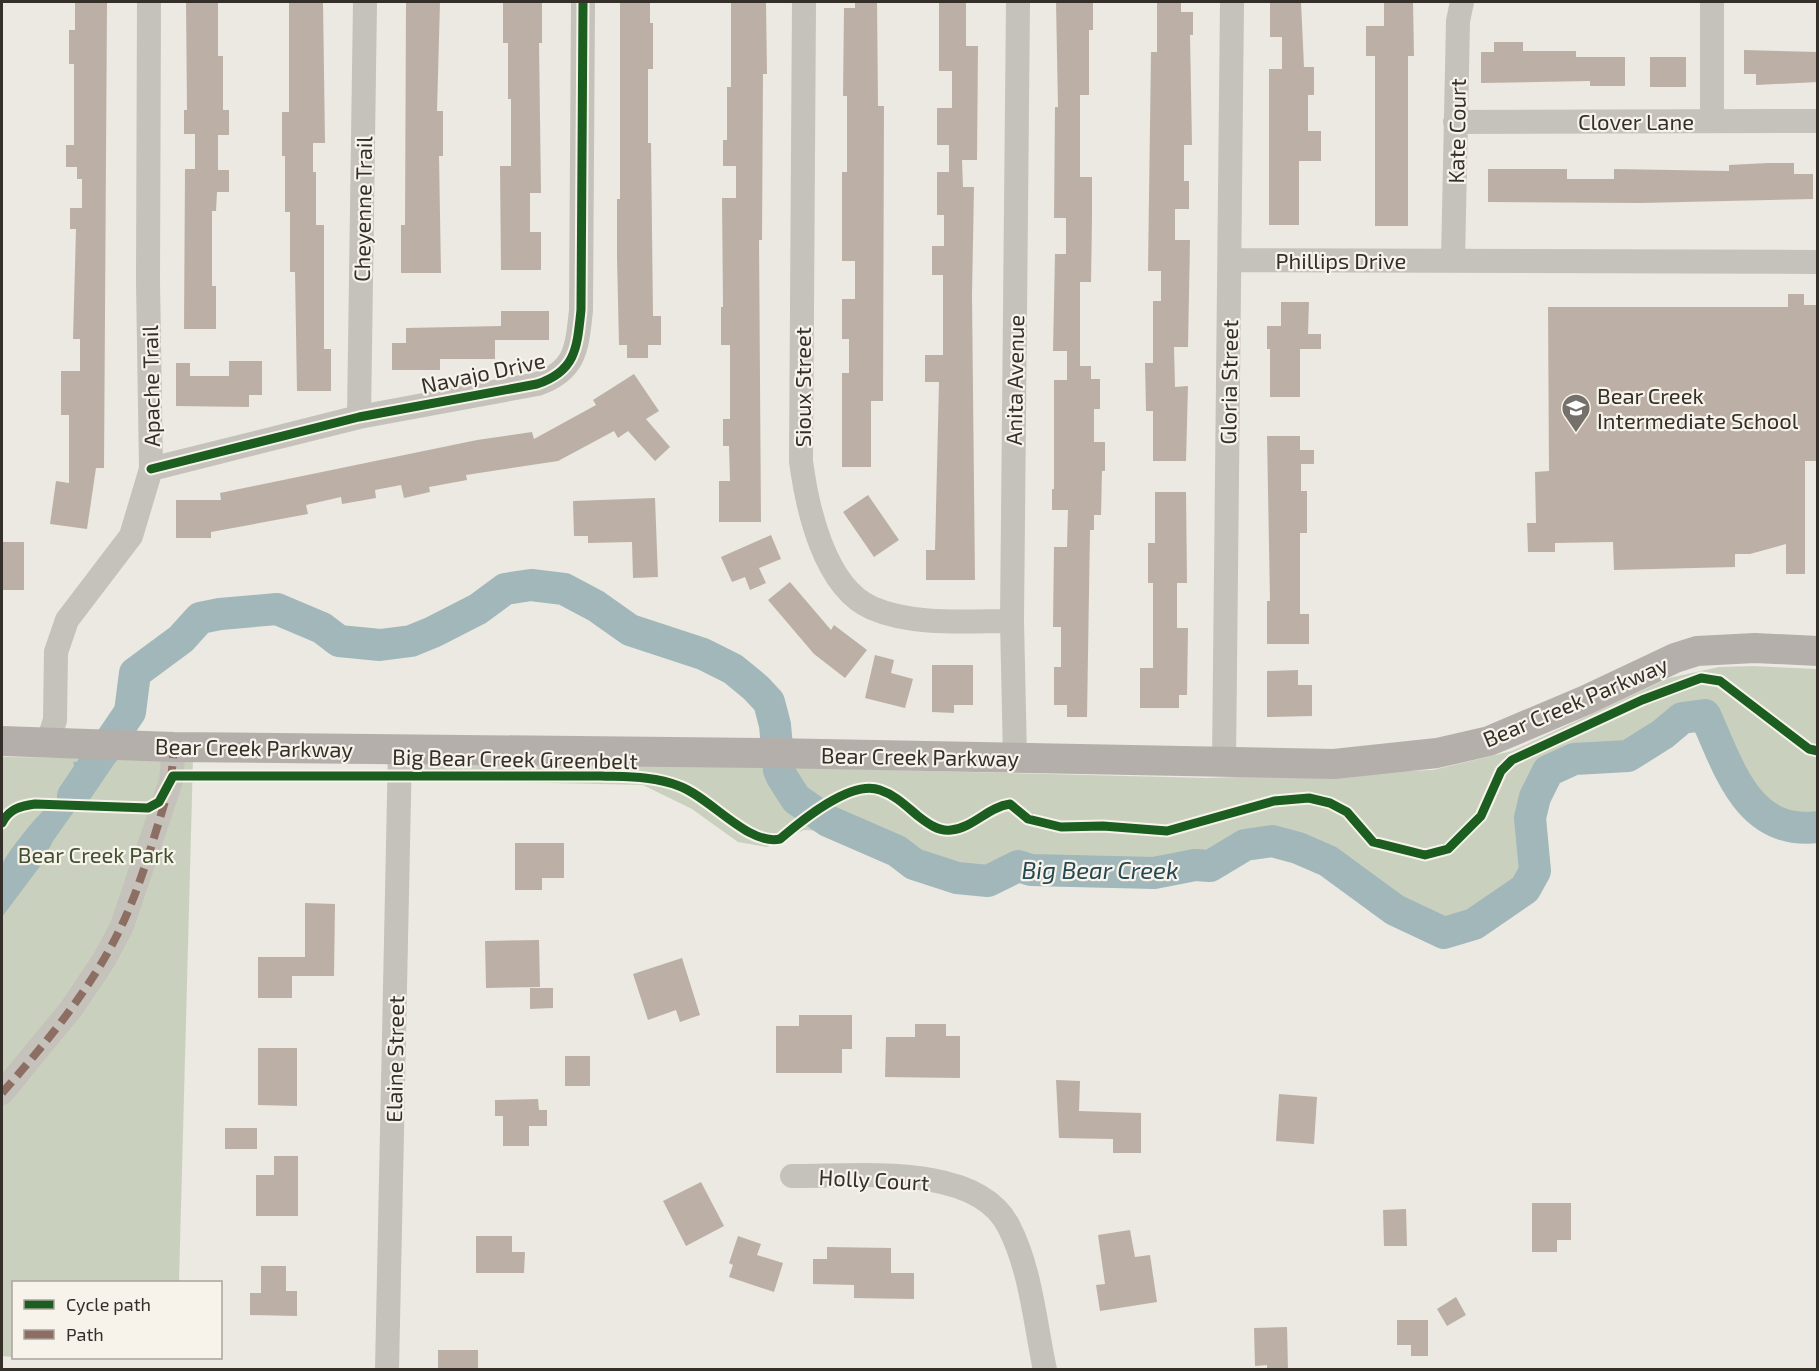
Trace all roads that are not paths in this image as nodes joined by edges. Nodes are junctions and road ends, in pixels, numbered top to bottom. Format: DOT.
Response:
graph roads {
  1 [pos="149,2"];
  2 [pos="365,2"];
  3 [pos="583,2"];
  4 [pos="804,2"];
  5 [pos="1018,2"];
  6 [pos="1232,2"];
  7 [pos="1462,2"];
  8 [pos="1712,2"];
  9 [pos="1712,121"];
  10 [pos="1818,121"];
  11 [pos="1455,122"];
  12 [pos="1230,260"];
  13 [pos="1453,261"];
  14 [pos="1818,262"];
  15 [pos="359,417"];
  16 [pos="151,469"];
  17 [pos="1012,621"];
  18 [pos="1818,651"];
  19 [pos="2,741"];
  20 [pos="48,742"];
  21 [pos="174,747"];
  22 [pos="400,749"];
  23 [pos="1015,758"];
  24 [pos="1224,762"];
  25 [pos="2,1093"];
  26 [pos="792,1176"];
  27 [pos="387,1370"];
  28 [pos="1045,1370"];
  1 -- 16 [label="street, Apache Trail"];
  2 -- 15 [label="street, Cheyenne Trail"];
  3 -- 15 [label="street, Navajo Drive"];
  4 -- 17 [label="street, Sioux Street"];
  5 -- 17 [label="street, Anita Avenue"];
  6 -- 12 [label="street, Gloria Street"];
  7 -- 11 [label="street, Kate Court"];
  8 -- 9 [label="street"];
  9 -- 10 [label="street, Clover Lane"];
  9 -- 11 [label="street, Clover Lane"];
  11 -- 13 [label="street, Kate Court"];
  12 -- 13 [label="street, Phillips Drive"];
  12 -- 24 [label="street, Gloria Street"];
  13 -- 14 [label="street, Phillips Drive"];
  15 -- 16 [label="street, Navajo Drive"];
  16 -- 20 [label="street, Apache Trail"];
  17 -- 23 [label="street, Anita Avenue"];
  18 -- 24 [label="main road, Bear Creek Parkway"];
  19 -- 20 [label="main road, Bear Creek Parkway"];
  20 -- 21 [label="main road, Bear Creek Parkway"];
  21 -- 22 [label="main road, Bear Creek Parkway"];
  21 -- 25 [label="street"];
  22 -- 23 [label="main road, Bear Creek Parkway"];
  22 -- 27 [label="street, Elaine Street"];
  23 -- 24 [label="main road, Bear Creek Parkway"];
  26 -- 28 [label="street, Holly Court"];
}
